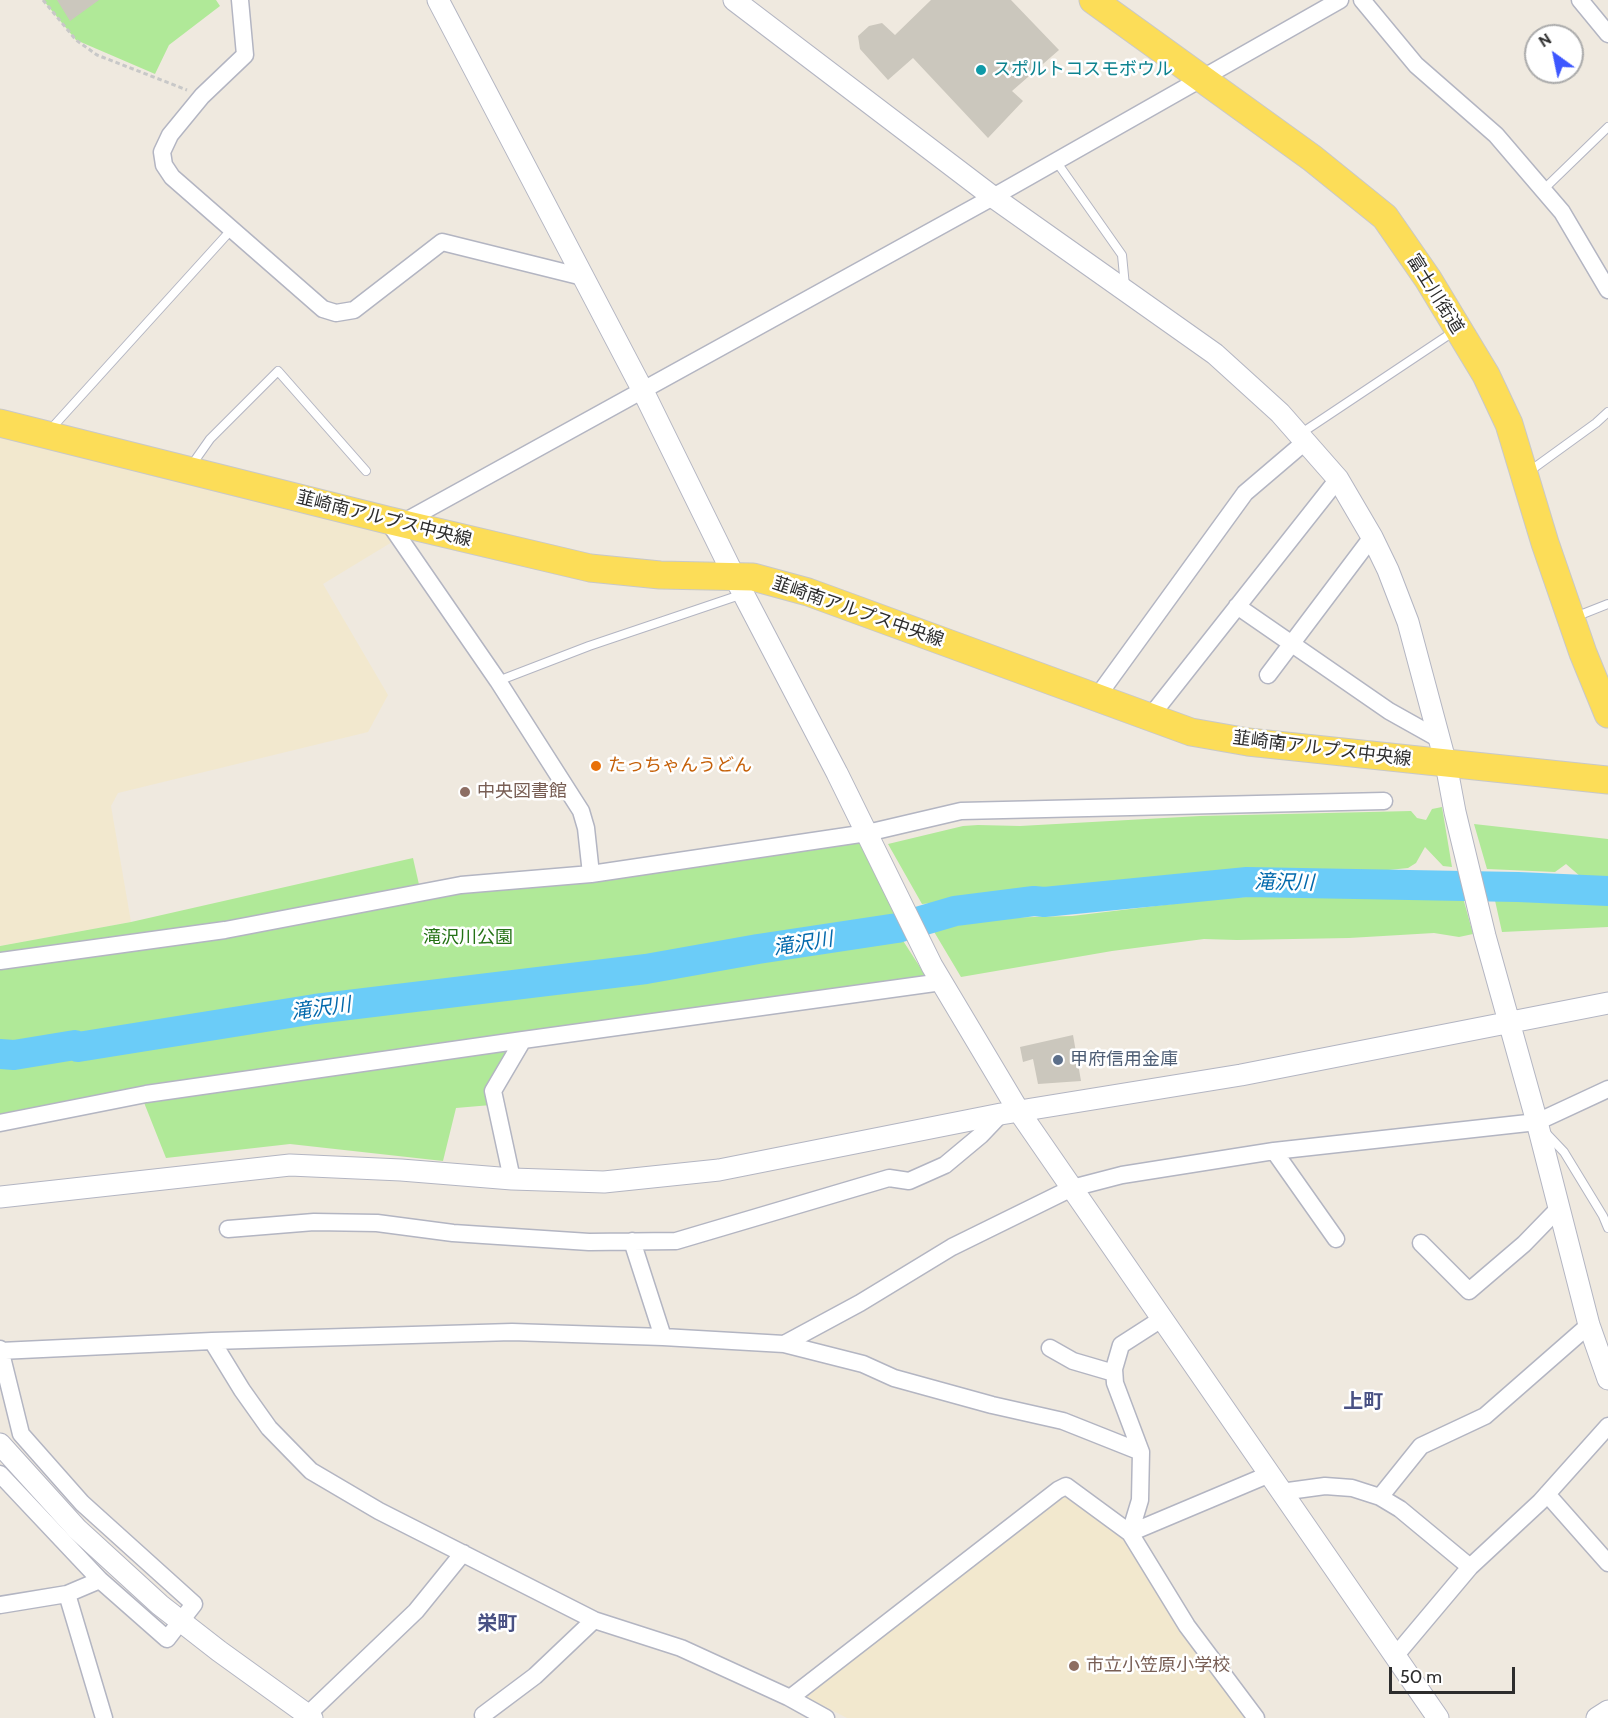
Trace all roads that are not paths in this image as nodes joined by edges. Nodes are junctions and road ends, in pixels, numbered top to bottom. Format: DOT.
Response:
graph roads {
  1 [pos="240,0"];
  2 [pos="438,0"];
  3 [pos="734,0"];
  4 [pos="1093,0"];
  5 [pos="1340,0"];
  6 [pos="1362,0"];
  7 [pos="1580,0"];
  8 [pos="1608,34"];
  9 [pos="1203,80"];
  10 [pos="1608,127"];
  11 [pos="1056,161"];
  12 [pos="1544,190"];
  13 [pos="993,197"];
  14 [pos="232,229"];
  15 [pos="583,277"];
  16 [pos="1125,288"];
  17 [pos="1608,290"];
  18 [pos="1458,329"];
  19 [pos="642,390"];
  20 [pos="1608,411"];
  21 [pos="0,423"];
  22 [pos="46,435"];
  23 [pos="1303,438"];
  24 [pos="187,471"];
  25 [pos="366,471"];
  26 [pos="1525,475"];
  27 [pos="1338,479"];
  28 [pos="394,522"];
  29 [pos="1372,537"];
  30 [pos="738,585"];
  31 [pos="1608,604"];
  32 [pos="1237,606"];
  33 [pos="1571,619"];
  34 [pos="1292,644"];
  35 [pos="1268,675"];
  36 [pos="498,681"];
  37 [pos="1097,697"];
  38 [pos="1608,714"];
  39 [pos="1150,717"];
  40 [pos="1443,751"];
  41 [pos="1608,780"];
  42 [pos="1384,801"];
  43 [pos="867,833"];
  44 [pos="591,874"];
  45 [pos="0,961"];
  46 [pos="937,974"];
  47 [pos="1608,1004"];
  48 [pos="1508,1023"];
  49 [pos="523,1040"];
  50 [pos="1608,1089"];
  51 [pos="1010,1112"];
  52 [pos="1537,1122"];
  53 [pos="0,1123"];
  54 [pos="1274,1151"];
  55 [pos="512,1179"];
  56 [pos="1072,1188"];
  57 [pos="0,1197"];
  58 [pos="1559,1208"];
  59 [pos="1608,1228"];
  60 [pos="228,1229"];
  61 [pos="1336,1239"];
  62 [pos="632,1241"];
  63 [pos="1421,1243"];
  64 [pos="1163,1318"];
  65 [pos="1589,1325"];
  66 [pos="663,1337"];
  67 [pos="212,1341"];
  68 [pos="784,1344"];
  69 [pos="1050,1348"];
  70 [pos="0,1350"];
  71 [pos="1114,1373"];
  72 [pos="1608,1379"];
  73 [pos="1608,1426"];
  74 [pos="0,1444"];
  75 [pos="1141,1452"];
  76 [pos="0,1474"];
  77 [pos="1276,1483"];
  78 [pos="1547,1494"];
  79 [pos="1380,1497"];
  80 [pos="1130,1533"];
  81 [pos="463,1553"];
  82 [pos="1608,1563"];
  83 [pos="1470,1567"];
  84 [pos="100,1580"];
  85 [pos="67,1594"];
  86 [pos="0,1605"];
  87 [pos="594,1620"];
  88 [pos="181,1622"];
  89 [pos="1396,1655"];
  90 [pos="790,1698"];
  91 [pos="1608,1711"];
  92 [pos="483,1715"];
  93 [pos="307,1717"];
  94 [pos="104,1718"];
  95 [pos="826,1718"];
  96 [pos="1256,1718"];
  97 [pos="1438,1718"];
  98 [pos="1597,1718"];
  1 -- 14 [label="street"];
  2 -- 15 [label="street"];
  3 -- 13 [label="street"];
  4 -- 9 [label="main road, 富士川街道"];
  5 -- 9 [label="street"];
  6 -- 12 [label="street"];
  7 -- 8 [label="street"];
  9 -- 11 [label="street"];
  9 -- 18 [label="main road, 富士川街道"];
  10 -- 12 [label="lane"];
  11 -- 13 [label="street"];
  11 -- 16 [label="lane"];
  12 -- 17 [label="street"];
  13 -- 16 [label="street"];
  13 -- 19 [label="street"];
  14 -- 15 [label="street"];
  14 -- 22 [label="lane"];
  15 -- 19 [label="street"];
  16 -- 23 [label="street"];
  18 -- 23 [label="lane"];
  18 -- 26 [label="main road, 富士川街道"];
  19 -- 28 [label="street"];
  19 -- 30 [label="street"];
  20 -- 26 [label="lane"];
  21 -- 22 [label="main road, 韮崎南アルプス中央線"];
  22 -- 24 [label="main road, 韮崎南アルプス中央線"];
  23 -- 27 [label="street"];
  23 -- 37 [label="street"];
  24 -- 25 [label="lane"];
  24 -- 28 [label="main road, 韮崎南アルプス中央線"];
  26 -- 33 [label="main road, 富士川街道"];
  27 -- 29 [label="street"];
  27 -- 32 [label="street"];
  28 -- 30 [label="main road, 韮崎南アルプス中央線"];
  28 -- 36 [label="street"];
  29 -- 34 [label="street"];
  29 -- 40 [label="street"];
  30 -- 36 [label="lane"];
  30 -- 37 [label="main road, 韮崎南アルプス中央線"];
  30 -- 43 [label="street"];
  31 -- 33 [label="lane"];
  32 -- 34 [label="street"];
  32 -- 39 [label="street"];
  33 -- 38 [label="main road, 富士川街道"];
  34 -- 35 [label="street"];
  34 -- 40 [label="street"];
  36 -- 44 [label="street"];
  37 -- 39 [label="main road, 韮崎南アルプス中央線"];
  39 -- 40 [label="main road, 韮崎南アルプス中央線"];
  40 -- 41 [label="main road, 韮崎南アルプス中央線"];
  40 -- 48 [label="street"];
  42 -- 43 [label="street"];
  43 -- 44 [label="street"];
  43 -- 46 [label="street"];
  44 -- 45 [label="street"];
  46 -- 49 [label="street"];
  46 -- 51 [label="street"];
  47 -- 48 [label="street"];
  48 -- 51 [label="street"];
  48 -- 52 [label="street"];
  49 -- 53 [label="street"];
  49 -- 55 [label="street"];
  50 -- 52 [label="street"];
  51 -- 55 [label="street"];
  51 -- 56 [label="street"];
  51 -- 62 [label="street"];
  52 -- 54 [label="street"];
  52 -- 58 [label="street"];
  52 -- 59 [label="lane"];
  54 -- 56 [label="street"];
  54 -- 61 [label="street"];
  55 -- 57 [label="street"];
  56 -- 64 [label="street"];
  56 -- 68 [label="street"];
  58 -- 63 [label="street"];
  58 -- 65 [label="street"];
  60 -- 62 [label="street"];
  62 -- 66 [label="street"];
  64 -- 71 [label="street"];
  64 -- 77 [label="street"];
  65 -- 72 [label="street"];
  65 -- 79 [label="street"];
  66 -- 67 [label="street"];
  66 -- 68 [label="street"];
  67 -- 70 [label="street"];
  67 -- 81 [label="street"];
  68 -- 75 [label="street"];
  69 -- 71 [label="street"];
  70 -- 88 [label="street"];
  71 -- 75 [label="street"];
  73 -- 78 [label="street"];
  74 -- 88 [label="street"];
  75 -- 80 [label="street"];
  76 -- 84 [label="street"];
  77 -- 79 [label="street"];
  77 -- 80 [label="street"];
  77 -- 89 [label="street"];
  78 -- 82 [label="street"];
  78 -- 83 [label="street"];
  79 -- 83 [label="street"];
  80 -- 90 [label="street"];
  80 -- 96 [label="street"];
  81 -- 87 [label="street"];
  81 -- 93 [label="street"];
  83 -- 89 [label="street"];
  84 -- 85 [label="street"];
  84 -- 88 [label="street"];
  85 -- 86 [label="street"];
  85 -- 94 [label="street"];
  87 -- 90 [label="street"];
  87 -- 92 [label="street"];
  88 -- 93 [label="street"];
  89 -- 97 [label="street"];
  90 -- 95 [label="street"];
  91 -- 98 [label="street"];
}
